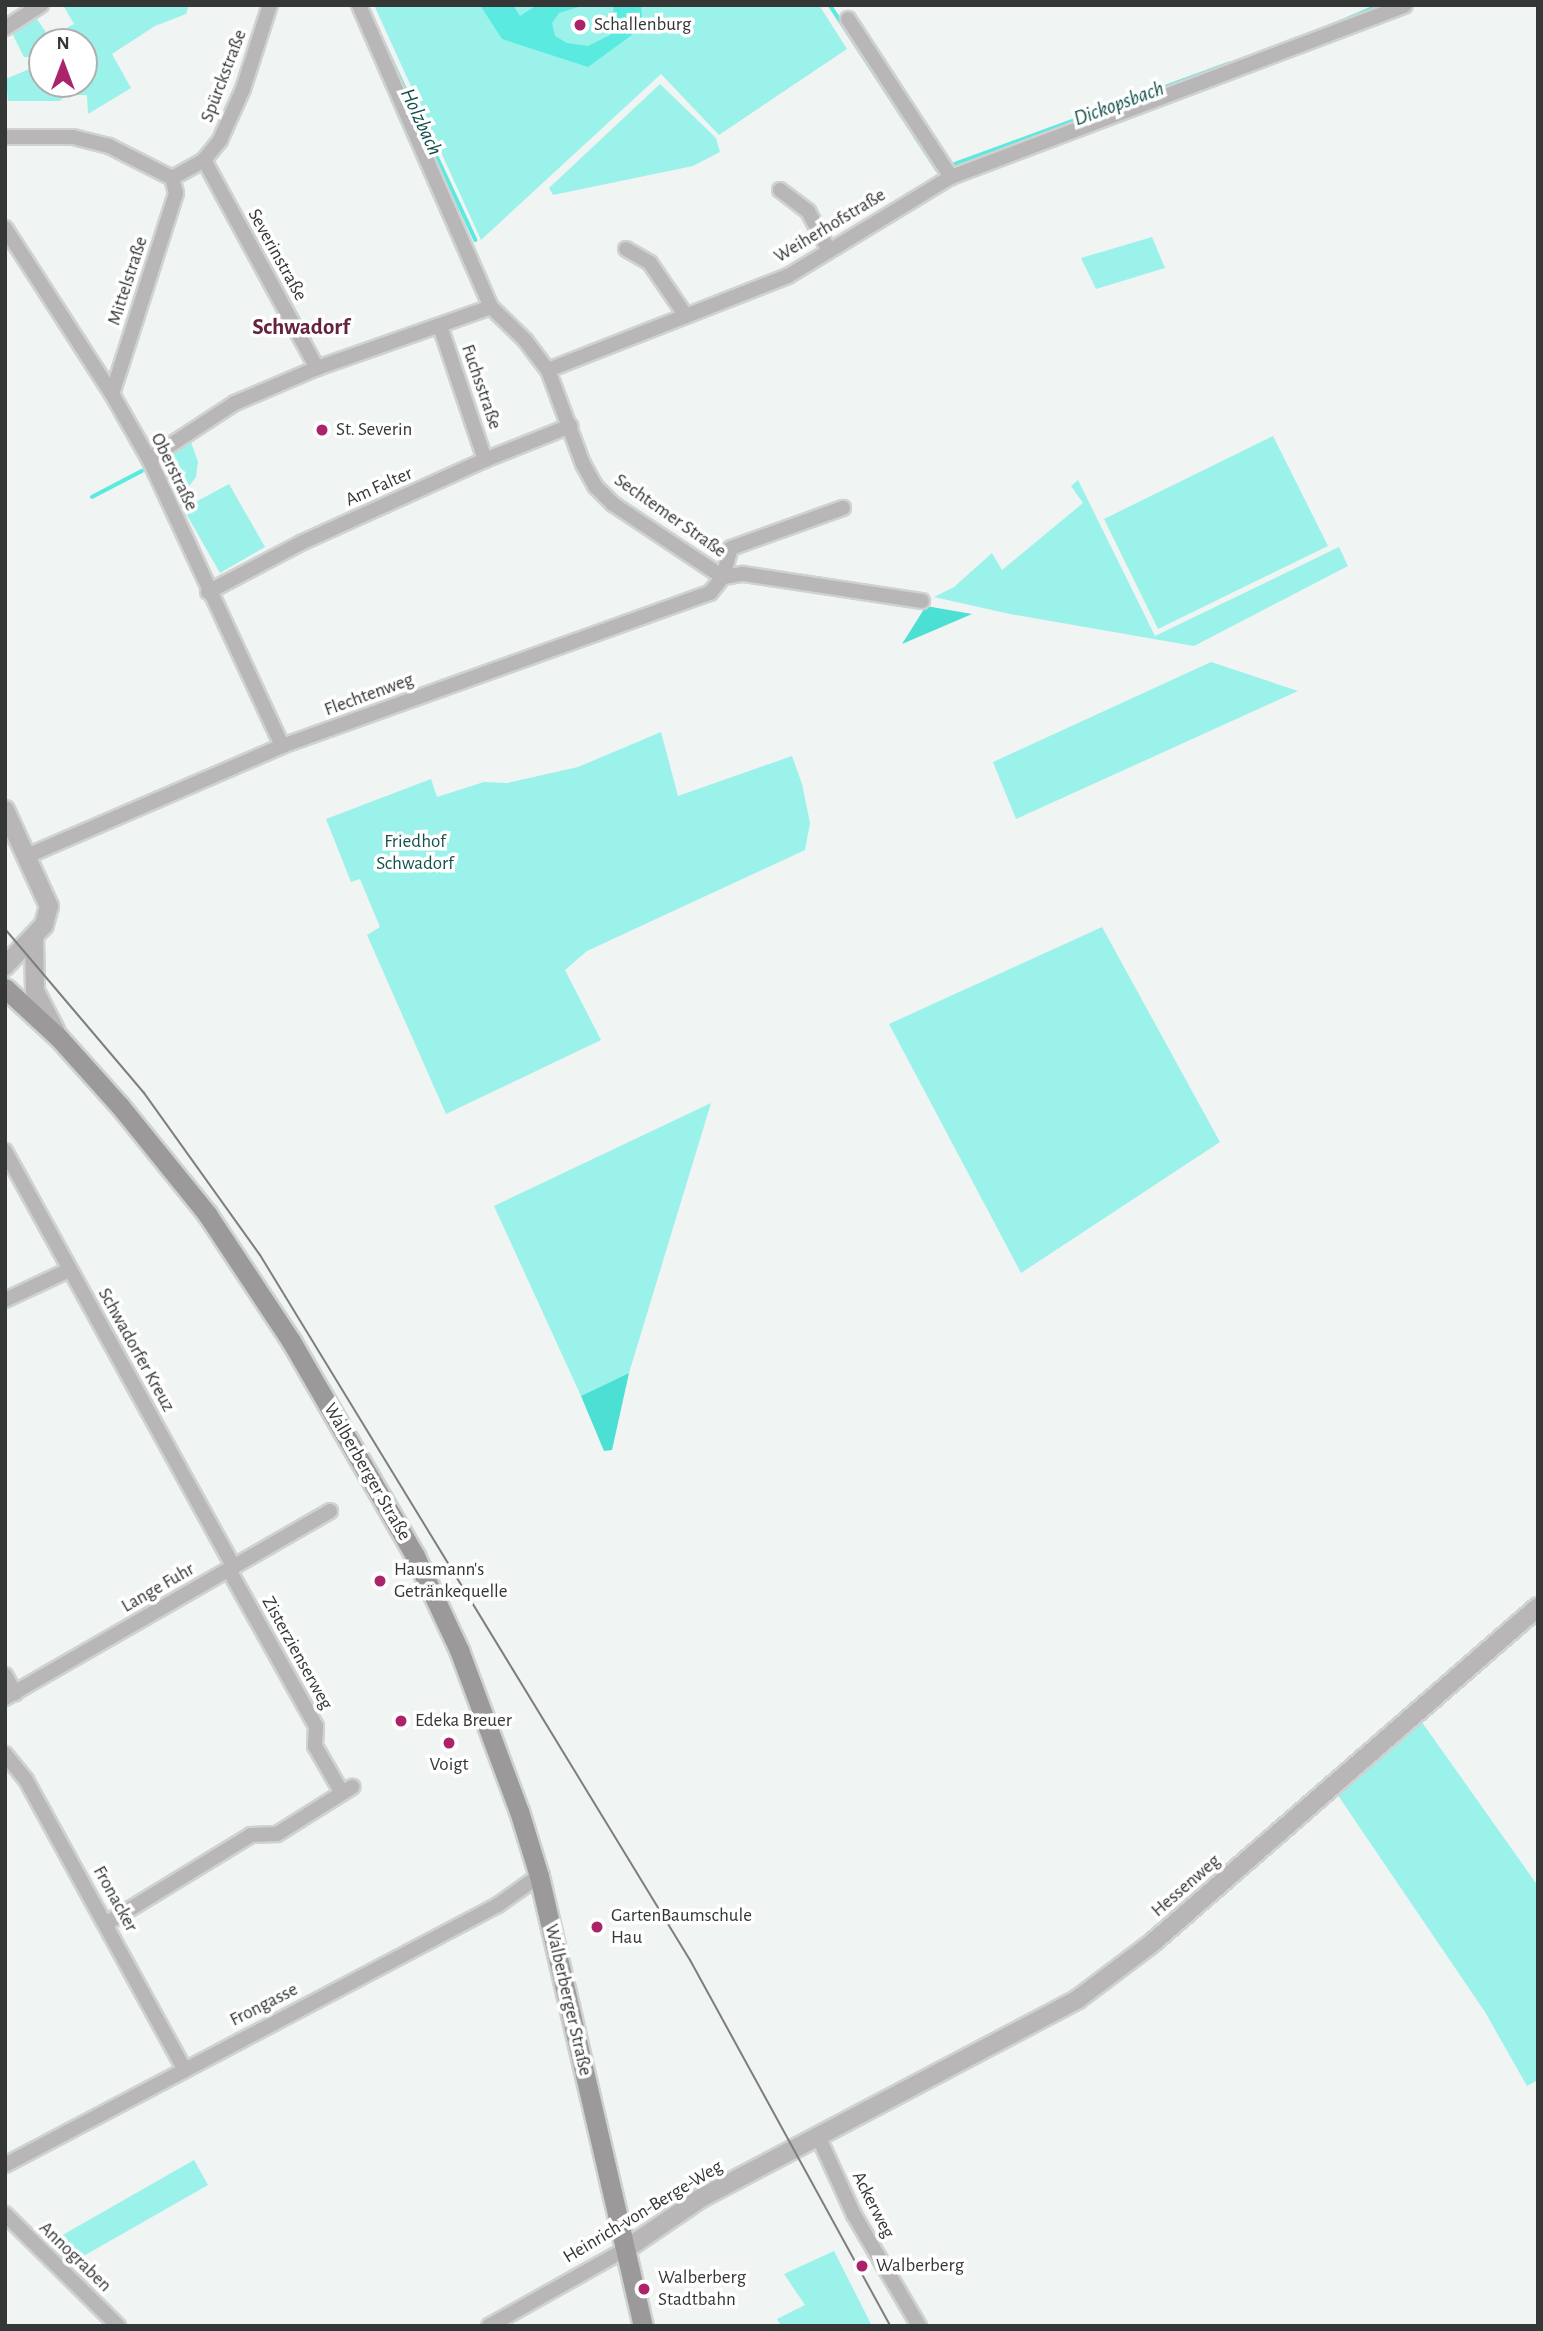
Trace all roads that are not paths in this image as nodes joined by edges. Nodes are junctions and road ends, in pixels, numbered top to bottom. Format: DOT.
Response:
graph roads {
  1 [pos="41,5"];
  2 [pos="270,5"];
  3 [pos="359,5"];
  4 [pos="1405,5"];
  5 [pos="848,19"];
  6 [pos="5,28"];
  7 [pos="5,137"];
  8 [pos="204,160"];
  9 [pos="951,177"];
  10 [pos="172,178"];
  11 [pos="780,190"];
  12 [pos="5,228"];
  13 [pos="828,249"];
  14 [pos="626,250"];
  15 [pos="491,307"];
  16 [pos="686,316"];
  17 [pos="440,326"];
  18 [pos="317,368"];
  19 [pos="548,370"];
  20 [pos="112,394"];
  21 [pos="570,426"];
  22 [pos="149,459"];
  23 [pos="485,460"];
  24 [pos="843,508"];
  25 [pos="723,577"];
  26 [pos="208,592"];
  27 [pos="922,600"];
  28 [pos="282,746"];
  29 [pos="5,810"];
  30 [pos="27,856"];
  31 [pos="21,945"];
  32 [pos="5,966"];
  33 [pos="5,988"];
  34 [pos="31,1000"];
  35 [pos="5,1006"];
  36 [pos="5,1151"];
  37 [pos="69,1270"];
  38 [pos="5,1300"];
  39 [pos="330,1511"];
  40 [pos="231,1569"];
  41 [pos="1538,1607"];
  42 [pos="5,1675"];
  43 [pos="10,1696"];
  44 [pos="5,1754"];
  45 [pos="539,1877"];
  46 [pos="107,1923"];
  47 [pos="184,2068"];
  48 [pos="818,2136"];
  49 [pos="5,2165"];
  50 [pos="5,2214"];
  51 [pos="626,2249"];
  52 [pos="118,2326"];
  53 [pos="489,2326"];
  54 [pos="643,2326"];
  55 [pos="919,2326"];
  1 -- 6 [label="street"];
  2 -- 8 [label="street, Spürckstraße"];
  3 -- 15 [label="street"];
  4 -- 9 [label="street, Weiherhofstraße"];
  5 -- 9 [label="street"];
  7 -- 10 [label="street"];
  8 -- 10 [label="street, Spürckstraße"];
  8 -- 18 [label="street, Severinstraße"];
  9 -- 13 [label="street, Weiherhofstraße"];
  10 -- 20 [label="street, Mittelstraße"];
  11 -- 13 [label="street"];
  12 -- 20 [label="street, Oberstraße"];
  13 -- 16 [label="street, Weiherhofstraße"];
  14 -- 16 [label="street"];
  15 -- 17 [label="street"];
  15 -- 19 [label="street, Sechtemer Straße"];
  16 -- 19 [label="street, Weiherhofstraße"];
  17 -- 18 [label="street"];
  17 -- 23 [label="street, Fuchsstraße"];
  18 -- 22 [label="street"];
  19 -- 21 [label="street, Sechtemer Straße"];
  20 -- 22 [label="street, Oberstraße"];
  21 -- 23 [label="street, Am Falter"];
  21 -- 25 [label="street, Sechtemer Straße"];
  22 -- 26 [label="street, Oberstraße"];
  23 -- 26 [label="street, Am Falter"];
  24 -- 25 [label="street, Sechtemer Straße"];
  25 -- 27 [label="street, Sechtemer Straße"];
  25 -- 28 [label="street, Flechtenweg"];
  26 -- 28 [label="street, Oberstraße"];
  28 -- 30 [label="street, Flechtenweg"];
  29 -- 30 [label="street"];
  30 -- 31 [label="street"];
  31 -- 32 [label="street"];
  31 -- 34 [label="street"];
  33 -- 34 [label="main road, Walberberger Straße"];
  34 -- 35 [label="street"];
  34 -- 45 [label="main road, Walberberger Straße"];
  36 -- 37 [label="street, Schwadorfer Kreuz"];
  37 -- 38 [label="street"];
  37 -- 40 [label="street, Schwadorfer Kreuz"];
  39 -- 40 [label="street, Lange Fuhr"];
  40 -- 43 [label="street, Lange Fuhr"];
  40 -- 46 [label="street, Zisterzienserweg"];
  41 -- 48 [label="street, Hessenweg"];
  42 -- 43 [label="street"];
  44 -- 46 [label="street, Fronacker"];
  45 -- 47 [label="street, Frongasse"];
  45 -- 51 [label="main road, Walberberger Straße"];
  46 -- 47 [label="street, Fronacker"];
  47 -- 49 [label="street, Frongasse"];
  48 -- 51 [label="street, Heinrich-von-Berge-Weg"];
  48 -- 55 [label="street, Ackerweg"];
  50 -- 52 [label="street, Annograben"];
  51 -- 53 [label="street, Heinrich-von-Berge-Weg"];
  51 -- 54 [label="main road, Walberberger Straße"];
}
